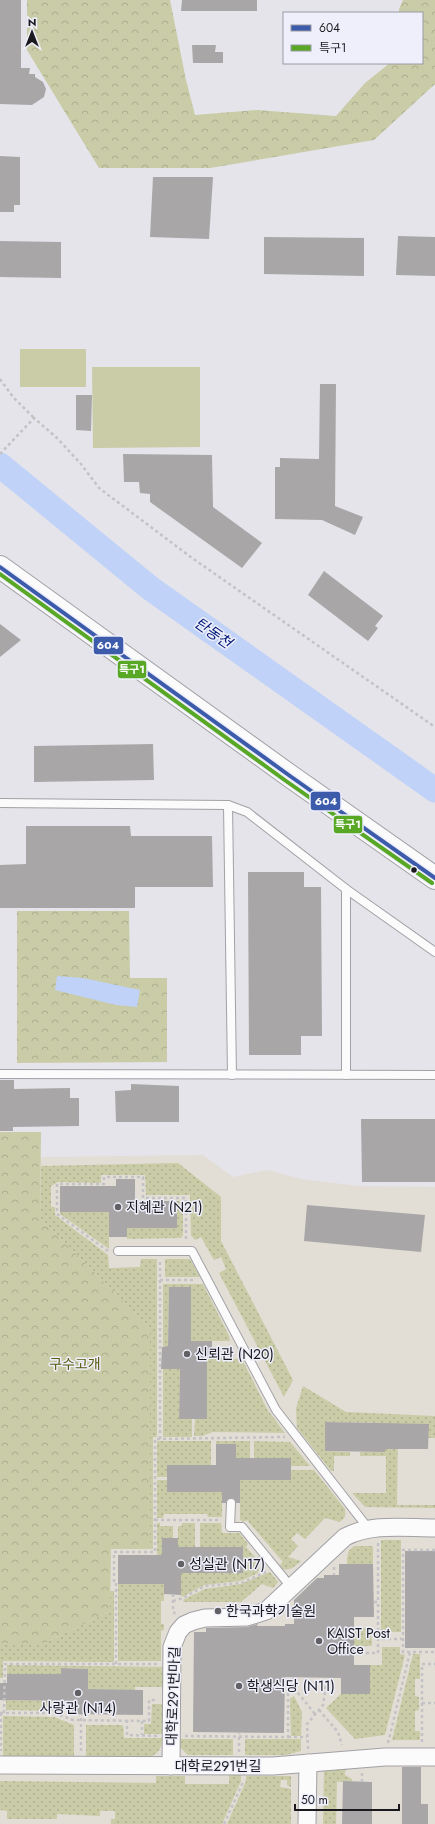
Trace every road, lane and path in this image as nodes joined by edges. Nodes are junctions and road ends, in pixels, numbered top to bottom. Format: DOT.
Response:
graph roads {
  1 [pos="0,379"];
  2 [pos="34,418"];
  3 [pos="0,454"];
  4 [pos="0,567"];
  5 [pos="435,727"];
  6 [pos="0,803"];
  7 [pos="228,805"];
  8 [pos="435,878"];
  9 [pos="346,889"];
  10 [pos="435,952"];
  11 [pos="0,1074"];
  12 [pos="232,1075"];
  13 [pos="346,1075"];
  14 [pos="435,1075"];
  15 [pos="118,1251"];
  16 [pos="160,1251"];
  17 [pos="186,1251"];
  18 [pos="160,1280"];
  19 [pos="208,1280"];
  20 [pos="212,1351"];
  21 [pos="245,1351"];
  22 [pos="296,1437"];
  23 [pos="160,1439"];
  24 [pos="231,1503"];
  25 [pos="155,1520"];
  26 [pos="231,1520"];
  27 [pos="373,1528"];
  28 [pos="435,1528"];
  29 [pos="435,1550"];
  30 [pos="275,1568"];
  31 [pos="292,1587"];
  32 [pos="173,1602"];
  33 [pos="374,1602"];
  34 [pos="378,1602"];
  35 [pos="378,1639"];
  36 [pos="403,1639"];
  37 [pos="410,1652"];
  38 [pos="435,1652"];
  39 [pos="354,1653"];
  40 [pos="116,1664"];
  41 [pos="152,1664"];
  42 [pos="435,1664"];
  43 [pos="294,1677"];
  44 [pos="327,1678"];
  45 [pos="294,1688"];
  46 [pos="149,1700"];
  47 [pos="422,1703"];
  48 [pos="435,1703"];
  49 [pos="319,1710"];
  50 [pos="0,1713"];
  51 [pos="4,1713"];
  52 [pos="81,1714"];
  53 [pos="315,1714"];
  54 [pos="81,1720"];
  55 [pos="127,1720"];
  56 [pos="142,1721"];
  57 [pos="239,1732"];
  58 [pos="338,1732"];
  59 [pos="142,1736"];
  60 [pos="152,1736"];
  61 [pos="185,1736"];
  62 [pos="238,1736"];
  63 [pos="288,1737"];
  64 [pos="307,1737"];
  65 [pos="384,1757"];
  66 [pos="428,1757"];
  67 [pos="308,1762"];
  68 [pos="0,1765"];
  69 [pos="81,1766"];
  70 [pos="171,1766"];
  71 [pos="244,1780"];
  72 [pos="224,1824"];
  73 [pos="307,1824"];
  1 -- 2 [label="path"];
  2 -- 3 [label="path"];
  2 -- 5 [label="path"];
  4 -- 8 [label="main road"];
  6 -- 7 [label="lane"];
  7 -- 9 [label="lane"];
  7 -- 12 [label="lane"];
  9 -- 10 [label="lane"];
  9 -- 13 [label="lane"];
  11 -- 12 [label="lane"];
  12 -- 13 [label="lane"];
  13 -- 14 [label="lane"];
  15 -- 16 [label="lane"];
  15 -- 17 [label="path"];
  16 -- 17 [label="lane"];
  16 -- 18 [label="path"];
  17 -- 19 [label="lane"];
  18 -- 19 [label="path"];
  18 -- 23 [label="path"];
  19 -- 21 [label="lane"];
  20 -- 21 [label="path"];
  21 -- 22 [label="lane"];
  22 -- 23 [label="path"];
  22 -- 27 [label="lane"];
  23 -- 25 [label="path"];
  24 -- 26 [label="lane"];
  25 -- 26 [label="path"];
  25 -- 40 [label="path"];
  26 -- 30 [label="lane"];
  27 -- 28 [label="street, 대학로291번마길"];
  27 -- 31 [label="street, 대학로291번마길"];
  27 -- 34 [label="path"];
  29 -- 36 [label="path"];
  30 -- 31 [label="lane"];
  30 -- 32 [label="path"];
  31 -- 70 [label="street, 대학로291번마길"];
  33 -- 34 [label="path"];
  34 -- 35 [label="path"];
  35 -- 36 [label="path"];
  35 -- 39 [label="path"];
  36 -- 37 [label="path"];
  37 -- 38 [label="path"];
  37 -- 65 [label="path"];
  40 -- 41 [label="path"];
  40 -- 51 [label="path"];
  42 -- 47 [label="path"];
  43 -- 45 [label="path"];
  44 -- 49 [label="path"];
  45 -- 53 [label="path"];
  45 -- 63 [label="path"];
  46 -- 56 [label="path"];
  47 -- 48 [label="path"];
  47 -- 66 [label="path"];
  49 -- 53 [label="path"];
  49 -- 58 [label="path"];
  50 -- 51 [label="path"];
  50 -- 68 [label="path"];
  51 -- 54 [label="path"];
  52 -- 54 [label="path"];
  53 -- 64 [label="path"];
  54 -- 55 [label="path"];
  54 -- 69 [label="path"];
  55 -- 56 [label="path"];
  55 -- 59 [label="path"];
  56 -- 59 [label="path"];
  57 -- 62 [label="path"];
  59 -- 60 [label="path"];
  61 -- 62 [label="path"];
  62 -- 63 [label="path"];
  63 -- 64 [label="path"];
  64 -- 67 [label="path"];
  65 -- 66 [label="street, 대학로291번길"];
  65 -- 67 [label="street, 대학로291번길"];
  67 -- 70 [label="street, 대학로291번길"];
  67 -- 73 [label="street"];
  68 -- 69 [label="street, 대학로291번길"];
  69 -- 70 [label="street, 대학로291번길"];
  71 -- 72 [label="path"];
}
